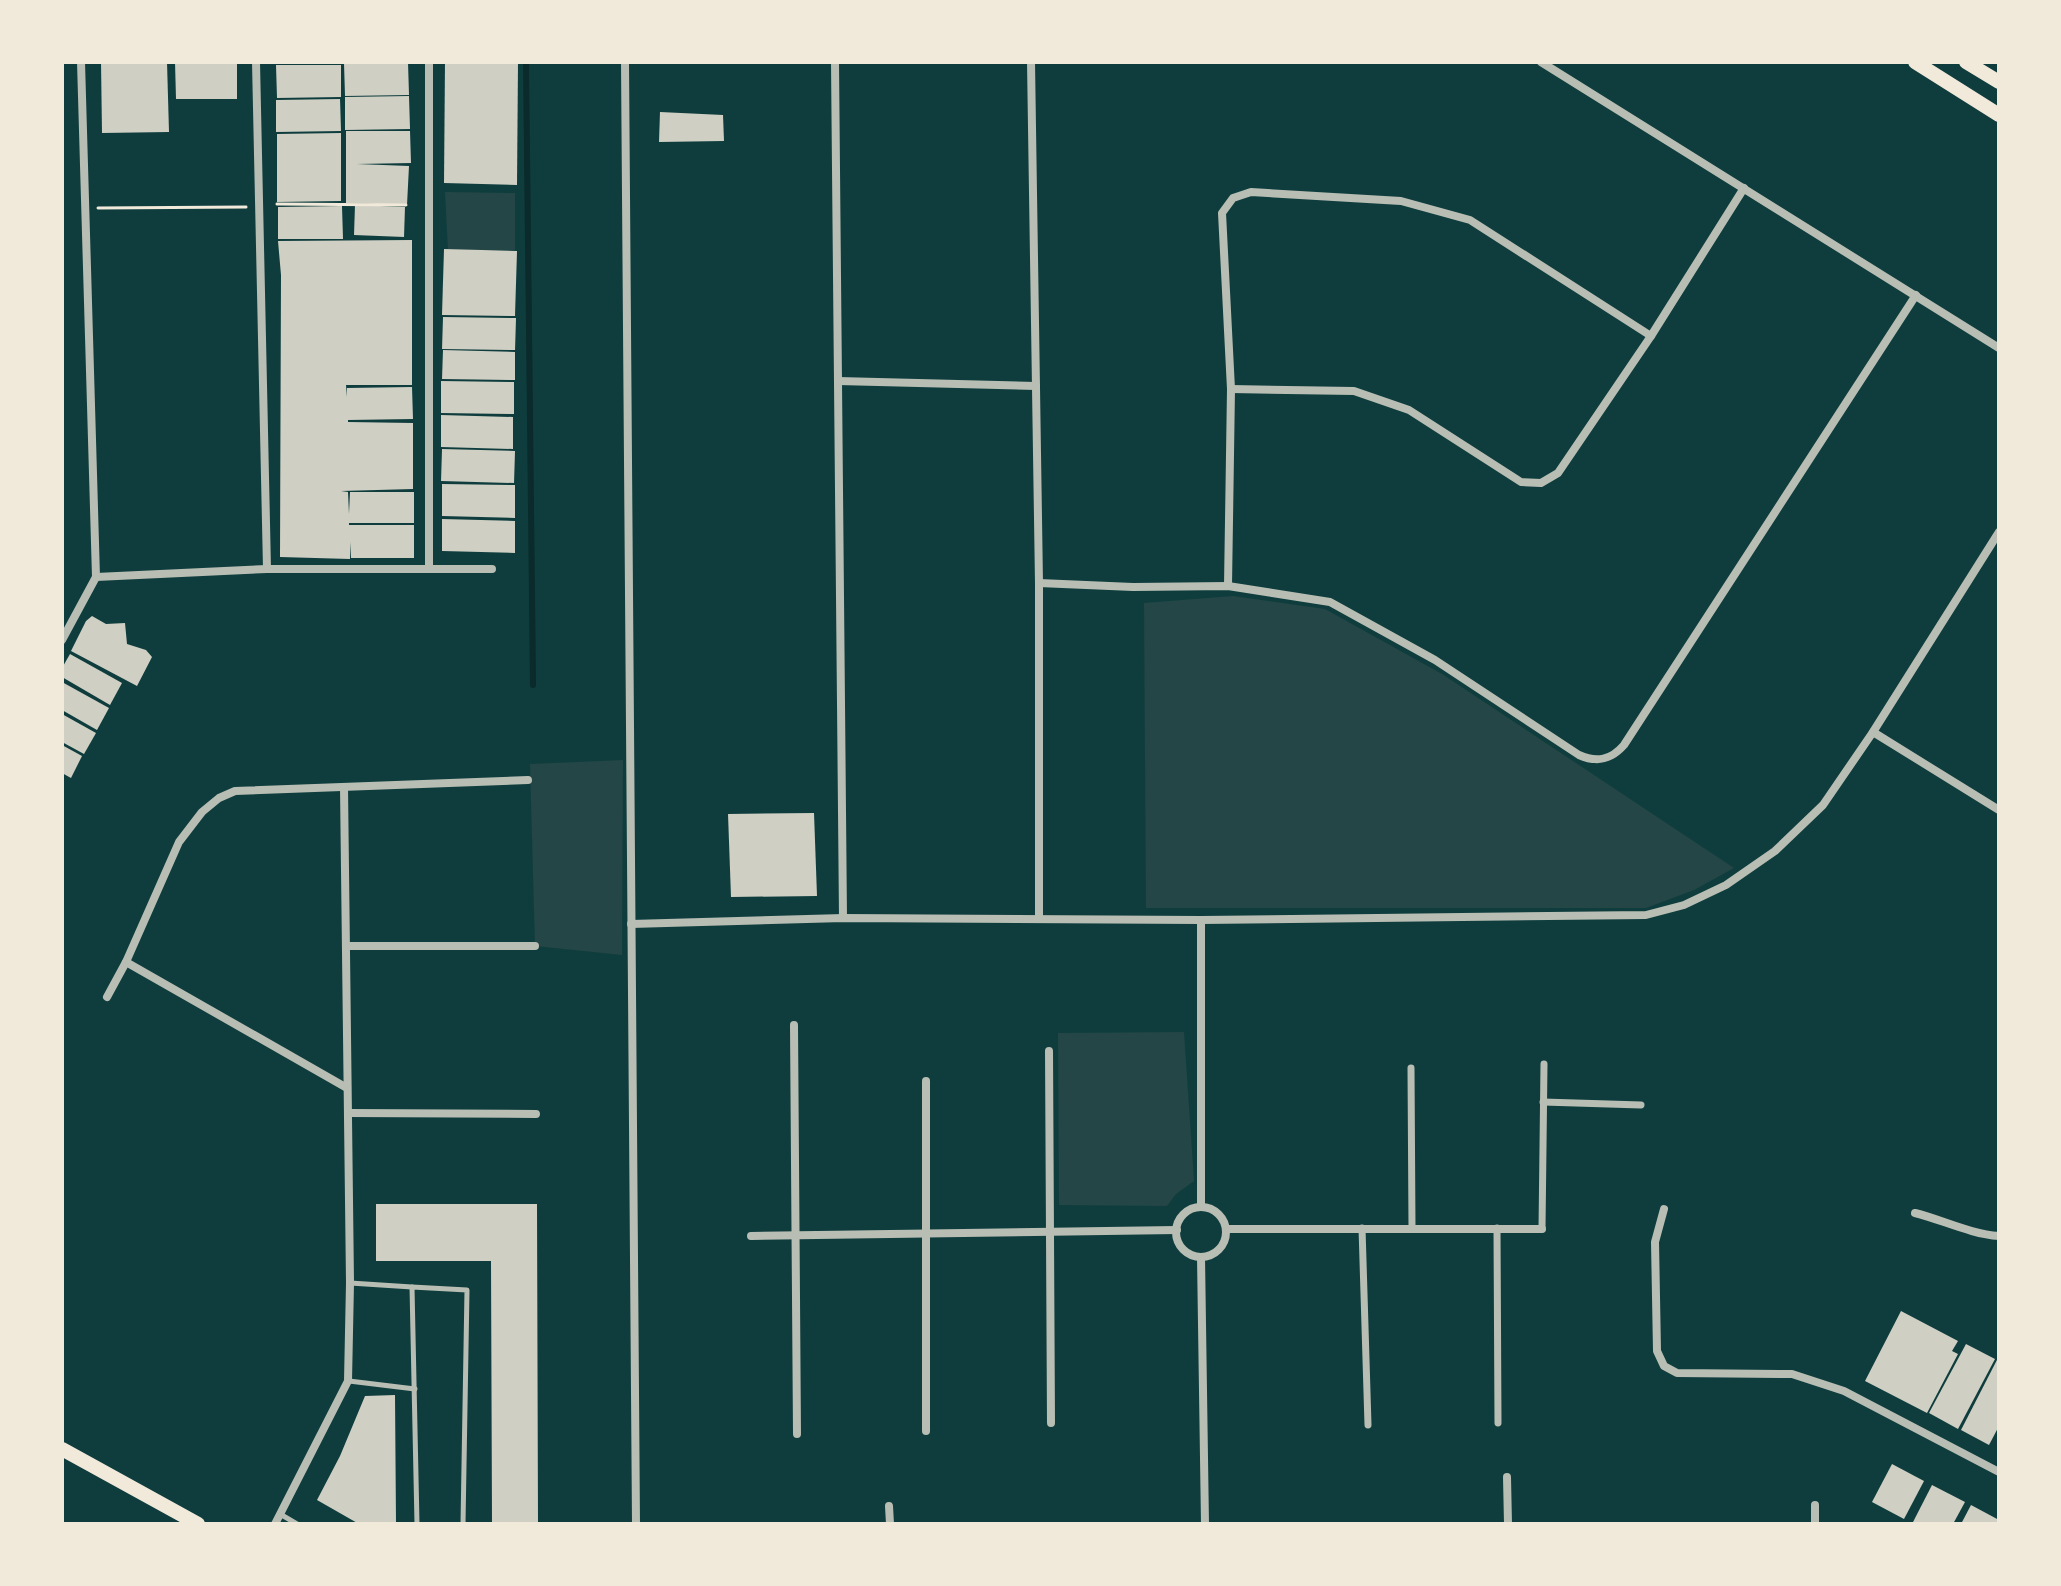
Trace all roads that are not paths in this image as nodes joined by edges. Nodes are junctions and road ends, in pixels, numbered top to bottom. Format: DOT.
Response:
graph roads {
  1 [pos="81,62"];
  2 [pos="256,62"];
  3 [pos="429,62"];
  4 [pos="625,62"];
  5 [pos="835,62"];
  6 [pos="1031,62"];
  7 [pos="1541,62"];
  8 [pos="1915,62"];
  9 [pos="1966,62"];
  10 [pos="1999,82"];
  11 [pos="1999,115"];
  12 [pos="1744,188"];
  13 [pos="1916,295"];
  14 [pos="1651,336"];
  15 [pos="1999,348"];
  16 [pos="838,381"];
  17 [pos="1036,386"];
  18 [pos="1231,389"];
  19 [pos="1999,532"];
  20 [pos="429,568"];
  21 [pos="267,569"];
  22 [pos="492,569"];
  23 [pos="96,577"];
  24 [pos="1039,583"];
  25 [pos="1228,586"];
  26 [pos="62,640"];
  27 [pos="1873,732"];
  28 [pos="528,780"];
  29 [pos="344,787"];
  30 [pos="1999,810"];
  31 [pos="843,918"];
  32 [pos="1039,919"];
  33 [pos="1201,920"];
  34 [pos="631,924"];
  35 [pos="346,946"];
  36 [pos="535,946"];
  37 [pos="126,962"];
  38 [pos="107,997"];
  39 [pos="794,1025"];
  40 [pos="1049,1051"];
  41 [pos="1544,1064"];
  42 [pos="1411,1068"];
  43 [pos="926,1081"];
  44 [pos="347,1088"];
  45 [pos="1543,1102"];
  46 [pos="1641,1105"];
  47 [pos="348,1113"];
  48 [pos="536,1114"];
  49 [pos="1201,1207"];
  50 [pos="1664,1209"];
  51 [pos="1915,1213"];
  52 [pos="1362,1228"];
  53 [pos="1412,1228"];
  54 [pos="1497,1228"];
  55 [pos="1226,1229"];
  56 [pos="1542,1229"];
  57 [pos="1177,1230"];
  58 [pos="1050,1232"];
  59 [pos="926,1233"];
  60 [pos="796,1235"];
  61 [pos="751,1236"];
  62 [pos="1999,1236"];
  63 [pos="1201,1257"];
  64 [pos="350,1283"];
  65 [pos="412,1287"];
  66 [pos="348,1381"];
  67 [pos="415,1389"];
  68 [pos="1051,1423"];
  69 [pos="1498,1423"];
  70 [pos="1368,1425"];
  71 [pos="926,1431"];
  72 [pos="797,1434"];
  73 [pos="62,1449"];
  74 [pos="1999,1472"];
  75 [pos="1507,1477"];
  76 [pos="1815,1505"];
  77 [pos="889,1506"];
  78 [pos="280,1514"];
  79 [pos="198,1524"];
  80 [pos="275,1524"];
  81 [pos="297,1524"];
  82 [pos="417,1524"];
  83 [pos="463,1524"];
  84 [pos="636,1524"];
  85 [pos="890,1524"];
  86 [pos="1205,1524"];
  87 [pos="1508,1524"];
  88 [pos="1815,1524"];
  1 -- 23 [label="street"];
  2 -- 21 [label="street"];
  3 -- 20 [label="street"];
  4 -- 34 [label="street"];
  5 -- 16 [label="street"];
  6 -- 17 [label="street"];
  7 -- 12 [label="street"];
  8 -- 11 [label="main road"];
  9 -- 10 [label="main road"];
  12 -- 13 [label="street"];
  12 -- 14 [label="street"];
  13 -- 15 [label="street"];
  13 -- 25 [label="street"];
  14 -- 18 [label="street"];
  14 -- 18 [label="street"];
  16 -- 17 [label="street"];
  16 -- 31 [label="street"];
  17 -- 24 [label="street"];
  18 -- 25 [label="street"];
  19 -- 27 [label="street"];
  20 -- 21 [label="street"];
  20 -- 22 [label="street"];
  21 -- 23 [label="street"];
  23 -- 26 [label="street"];
  24 -- 25 [label="street"];
  24 -- 32 [label="street"];
  27 -- 30 [label="street"];
  27 -- 33 [label="street"];
  28 -- 29 [label="street"];
  29 -- 35 [label="street"];
  29 -- 37 [label="street"];
  31 -- 32 [label="street"];
  31 -- 34 [label="street"];
  32 -- 33 [label="street"];
  33 -- 49 [label="street"];
  34 -- 84 [label="street"];
  35 -- 36 [label="street"];
  35 -- 44 [label="street"];
  37 -- 38 [label="street"];
  37 -- 44 [label="street"];
  39 -- 60 [label="street"];
  40 -- 58 [label="street"];
  41 -- 45 [label="street"];
  42 -- 53 [label="street"];
  43 -- 59 [label="street"];
  44 -- 47 [label="street"];
  45 -- 46 [label="street"];
  45 -- 56 [label="street"];
  47 -- 48 [label="street"];
  47 -- 64 [label="street"];
  49 -- 55 [label="street"];
  49 -- 57 [label="street"];
  50 -- 74 [label="street"];
  51 -- 62 [label="street"];
  52 -- 53 [label="street"];
  52 -- 55 [label="street"];
  52 -- 70 [label="street"];
  53 -- 54 [label="street"];
  54 -- 56 [label="street"];
  54 -- 69 [label="street"];
  55 -- 63 [label="street"];
  57 -- 58 [label="street"];
  57 -- 63 [label="street"];
  58 -- 59 [label="street"];
  58 -- 68 [label="street"];
  59 -- 60 [label="street"];
  59 -- 71 [label="street"];
  60 -- 61 [label="street"];
  60 -- 72 [label="street"];
  63 -- 86 [label="street"];
  64 -- 65 [label="lane"];
  64 -- 66 [label="street"];
  65 -- 67 [label="lane"];
  65 -- 83 [label="lane"];
  66 -- 67 [label="lane"];
  66 -- 78 [label="street"];
  67 -- 82 [label="lane"];
  73 -- 79 [label="main road"];
  75 -- 87 [label="street"];
  76 -- 88 [label="street"];
  77 -- 85 [label="street"];
  78 -- 80 [label="street"];
  78 -- 81 [label="lane"];
}
